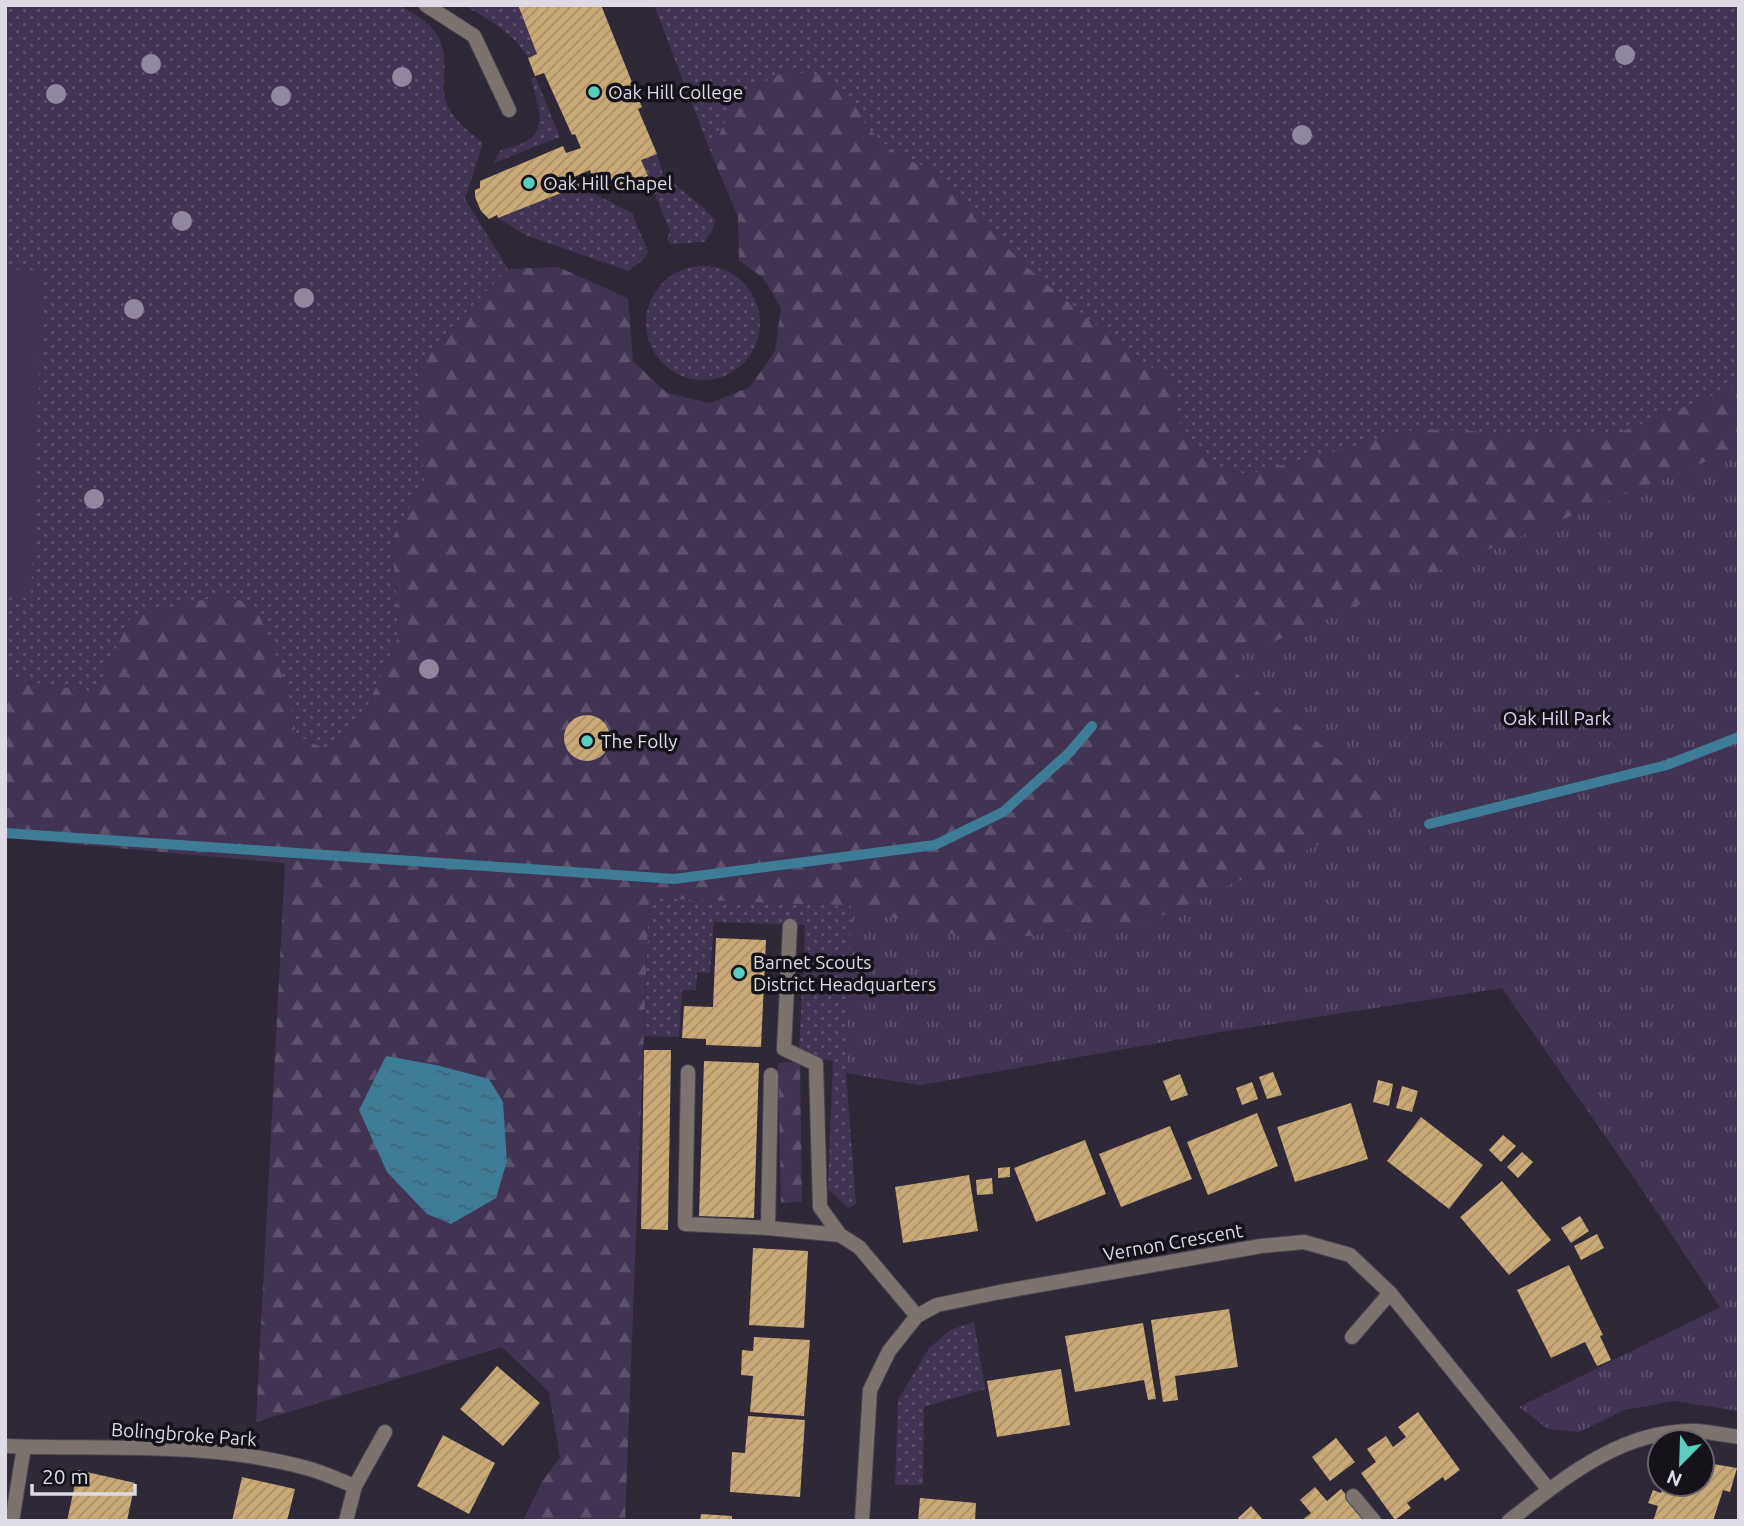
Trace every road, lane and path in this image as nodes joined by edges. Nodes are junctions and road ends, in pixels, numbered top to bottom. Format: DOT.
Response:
graph roads {
  1 [pos="426,5"];
  2 [pos="509,110"];
  3 [pos="790,926"];
  4 [pos="688,1072"];
  5 [pos="771,1074"];
  6 [pos="768,1228"];
  7 [pos="840,1235"];
  8 [pos="1390,1293"];
  9 [pos="917,1316"];
  10 [pos="1352,1337"];
  11 [pos="385,1432"];
  12 [pos="1739,1437"];
  13 [pos="5,1446"];
  14 [pos="24,1447"];
  15 [pos="355,1486"];
  16 [pos="1549,1490"];
  17 [pos="1353,1496"];
  18 [pos="12,1521"];
  19 [pos="346,1521"];
  20 [pos="862,1521"];
  21 [pos="1374,1521"];
  22 [pos="1509,1521"];
  1 -- 2 [label="street"];
  3 -- 7 [label="street"];
  4 -- 6 [label="street"];
  5 -- 6 [label="street"];
  6 -- 7 [label="street"];
  7 -- 9 [label="street"];
  8 -- 9 [label="street, Vernon Crescent"];
  8 -- 10 [label="street"];
  8 -- 16 [label="street, Vernon Crescent"];
  9 -- 20 [label="street, Vernon Crescent"];
  11 -- 15 [label="street"];
  12 -- 16 [label="street"];
  13 -- 14 [label="street, Bolingbroke Park"];
  14 -- 15 [label="street, Bolingbroke Park"];
  14 -- 18 [label="street"];
  15 -- 19 [label="street"];
  16 -- 22 [label="street"];
  17 -- 21 [label="street"];
}
